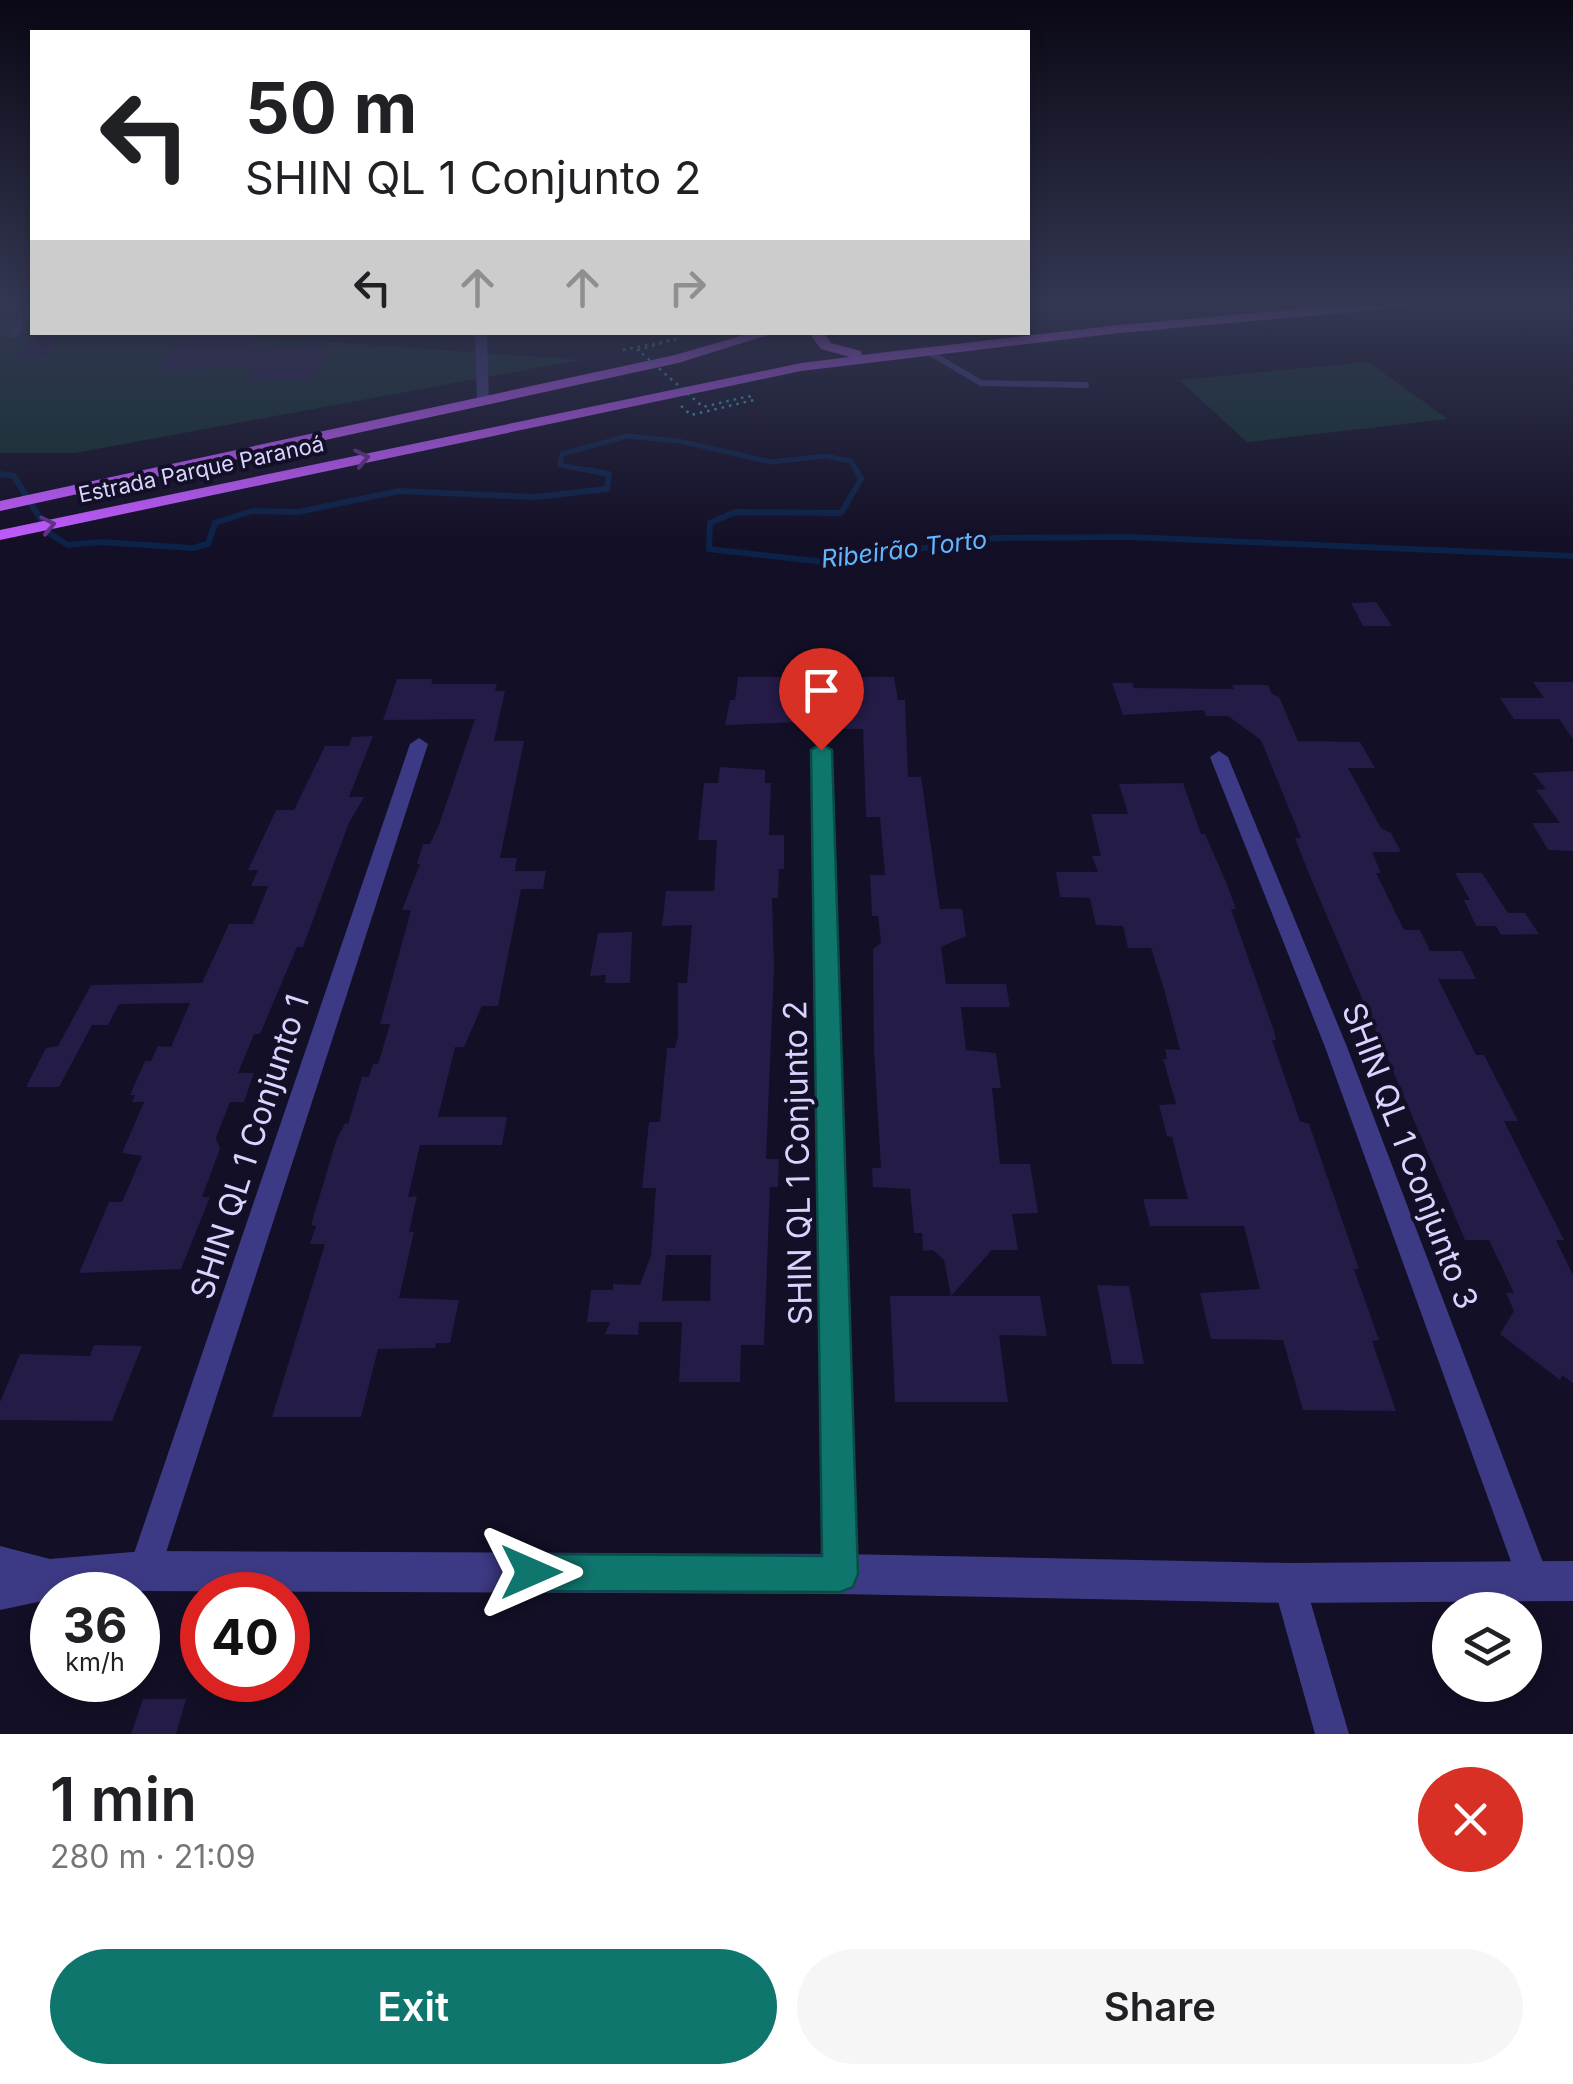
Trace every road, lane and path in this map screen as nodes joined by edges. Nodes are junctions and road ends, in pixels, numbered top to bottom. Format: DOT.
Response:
graph roads {
  1 [pos="482,383"];
  2 [pos="570,383"];
  3 [pos="676,383"];
  4 [pos="719,383"];
  5 [pos="1004,383"];
  6 [pos="1086,386"];
  7 [pos="483,402"];
  8 [pos="691,414"];
  9 [pos="0,506"];
  10 [pos="0,535"];
  11 [pos="418,744"];
  12 [pos="821,750"];
  13 [pos="1218,757"];
  14 [pos="0,1566"];
  15 [pos="144,1571"];
  16 [pos="134,1572"];
  17 [pos="30,1574"];
  18 [pos="840,1574"];
  19 [pos="1554,1580"];
  20 [pos="1290,1583"];
  21 [pos="30,1584"];
  22 [pos="0,1590"];
  23 [pos="1332,1734"];
  1 -- 7 [label="street"];
  2 -- 7 [label="main road, Estrada Parque Paranoá"];
  3 -- 8 [label="path, bridge"];
  10 -- 4 [label="main road, Estrada Parque Paranoá, one-way"];
  5 -- 6 [label="lane"];
  7 -- 9 [label="main road, Estrada Parque Paranoá"];
  11 -- 15 [label="street, SHIN QL 1 Conjunto 1"];
  12 -- 18 [label="street, SHIN QL 1 Conjunto 2"];
  13 -- 19 [label="street, SHIN QL 1 Conjunto 3"];
  14 -- 17 [label="street"];
  15 -- 16 [label="street"];
  15 -- 18 [label="street"];
  18 -- 20 [label="street"];
  19 -- 20 [label="street"];
  20 -- 23 [label="street"];
  21 -- 22 [label="street"];
}
